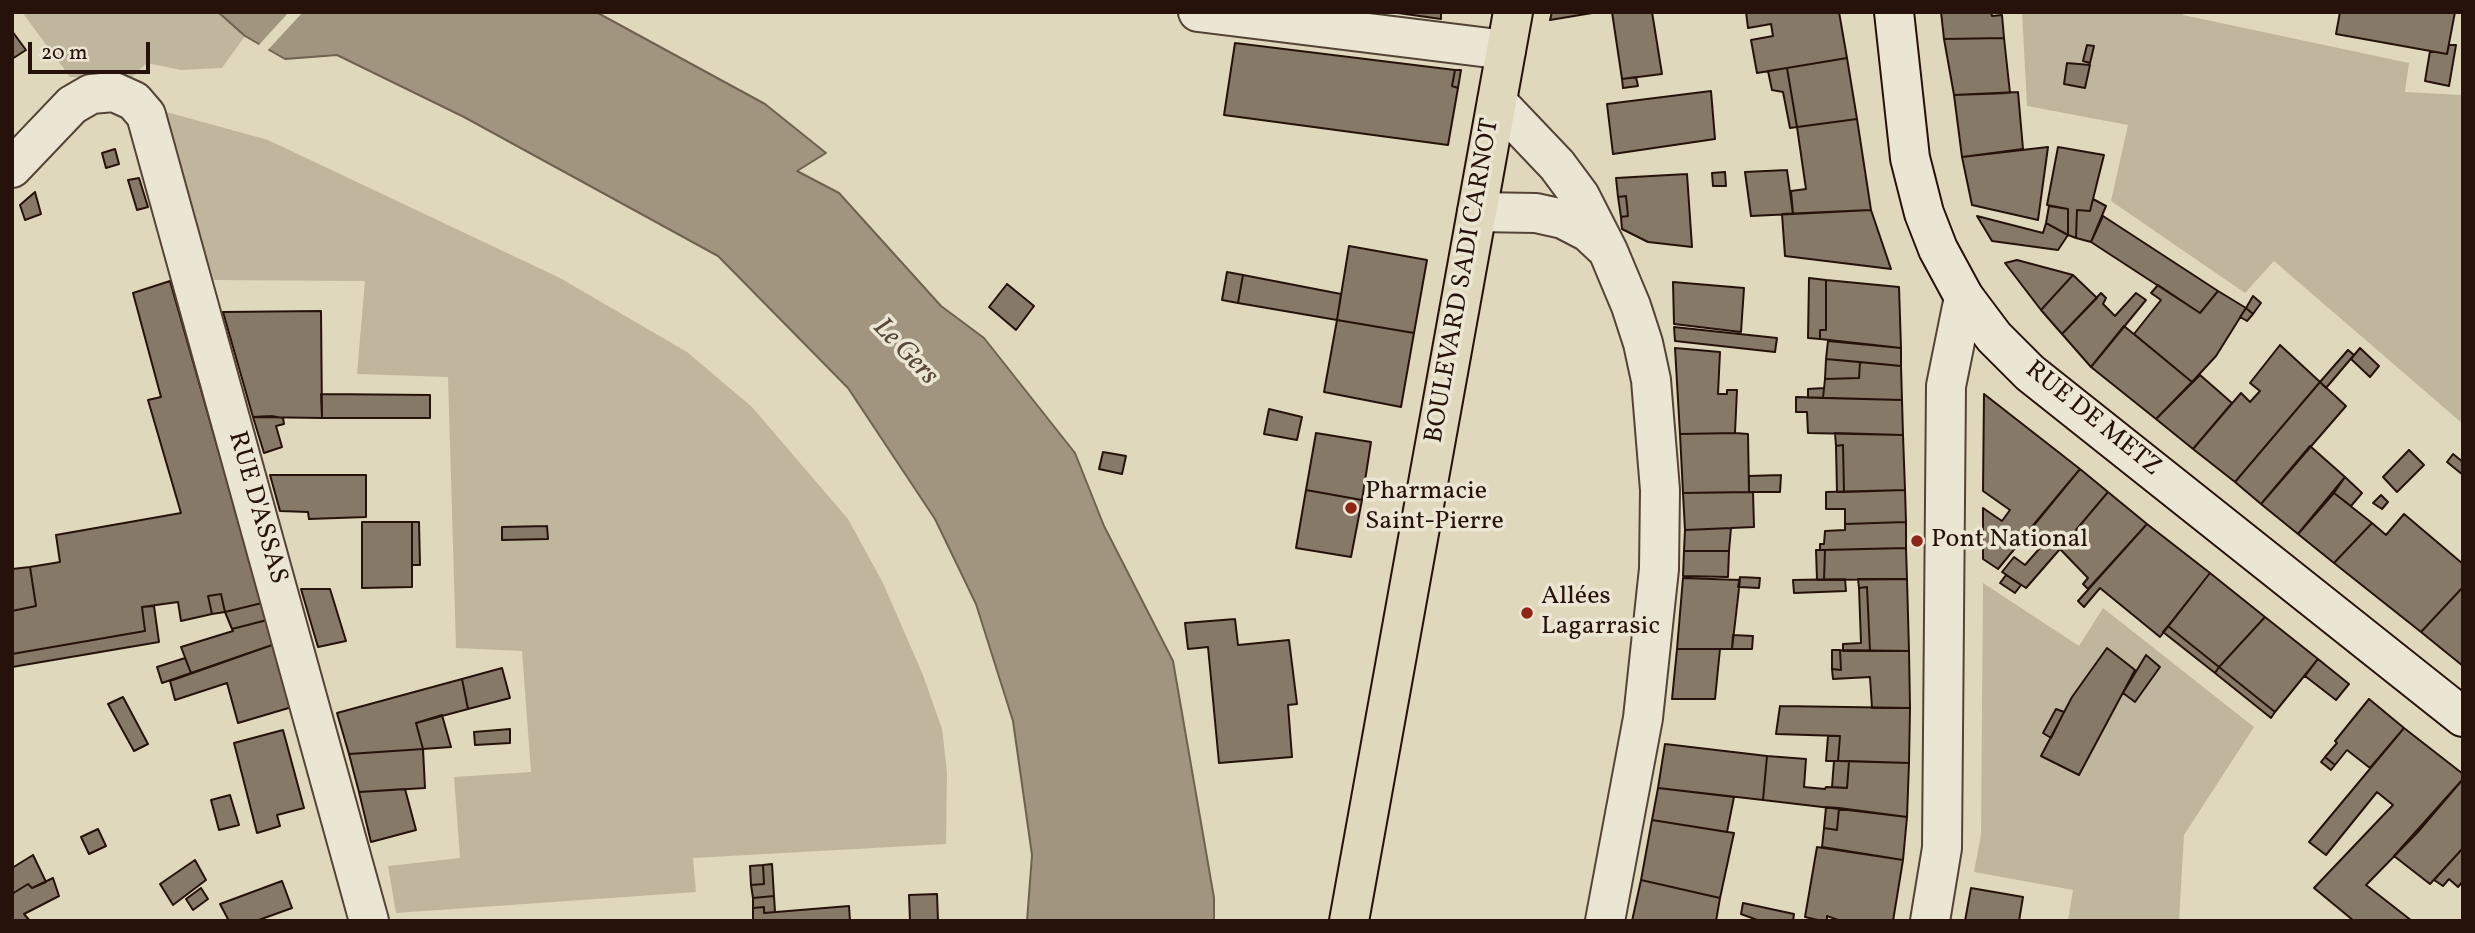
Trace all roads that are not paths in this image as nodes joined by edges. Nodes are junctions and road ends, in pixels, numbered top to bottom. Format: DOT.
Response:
graph roads {
  1 [pos="1198,12"];
  2 [pos="1513,12"];
  3 [pos="1894,12"];
  4 [pos="1506,50"];
  5 [pos="1497,102"];
  6 [pos="12,168"];
  7 [pos="1477,212"];
  8 [pos="1608,251"];
  9 [pos="1964,298"];
  10 [pos="2463,718"];
  11 [pos="369,921"];
  12 [pos="1349,921"];
  13 [pos="1605,921"];
  14 [pos="1930,921"];
  1 -- 4 [label="street"];
  2 -- 4 [label="main road, BOULEVARD SADI CARNOT"];
  3 -- 9 [label="street, RUE DE METZ"];
  4 -- 5 [label="main road, BOULEVARD SADI CARNOT"];
  5 -- 7 [label="main road, BOULEVARD SADI CARNOT"];
  5 -- 8 [label="street"];
  6 -- 11 [label="street, RUE D'ASSAS"];
  7 -- 8 [label="street"];
  7 -- 12 [label="main road, BOULEVARD SADI CARNOT"];
  8 -- 13 [label="street"];
  9 -- 10 [label="street, RUE DE METZ"];
  9 -- 14 [label="street"];
}
